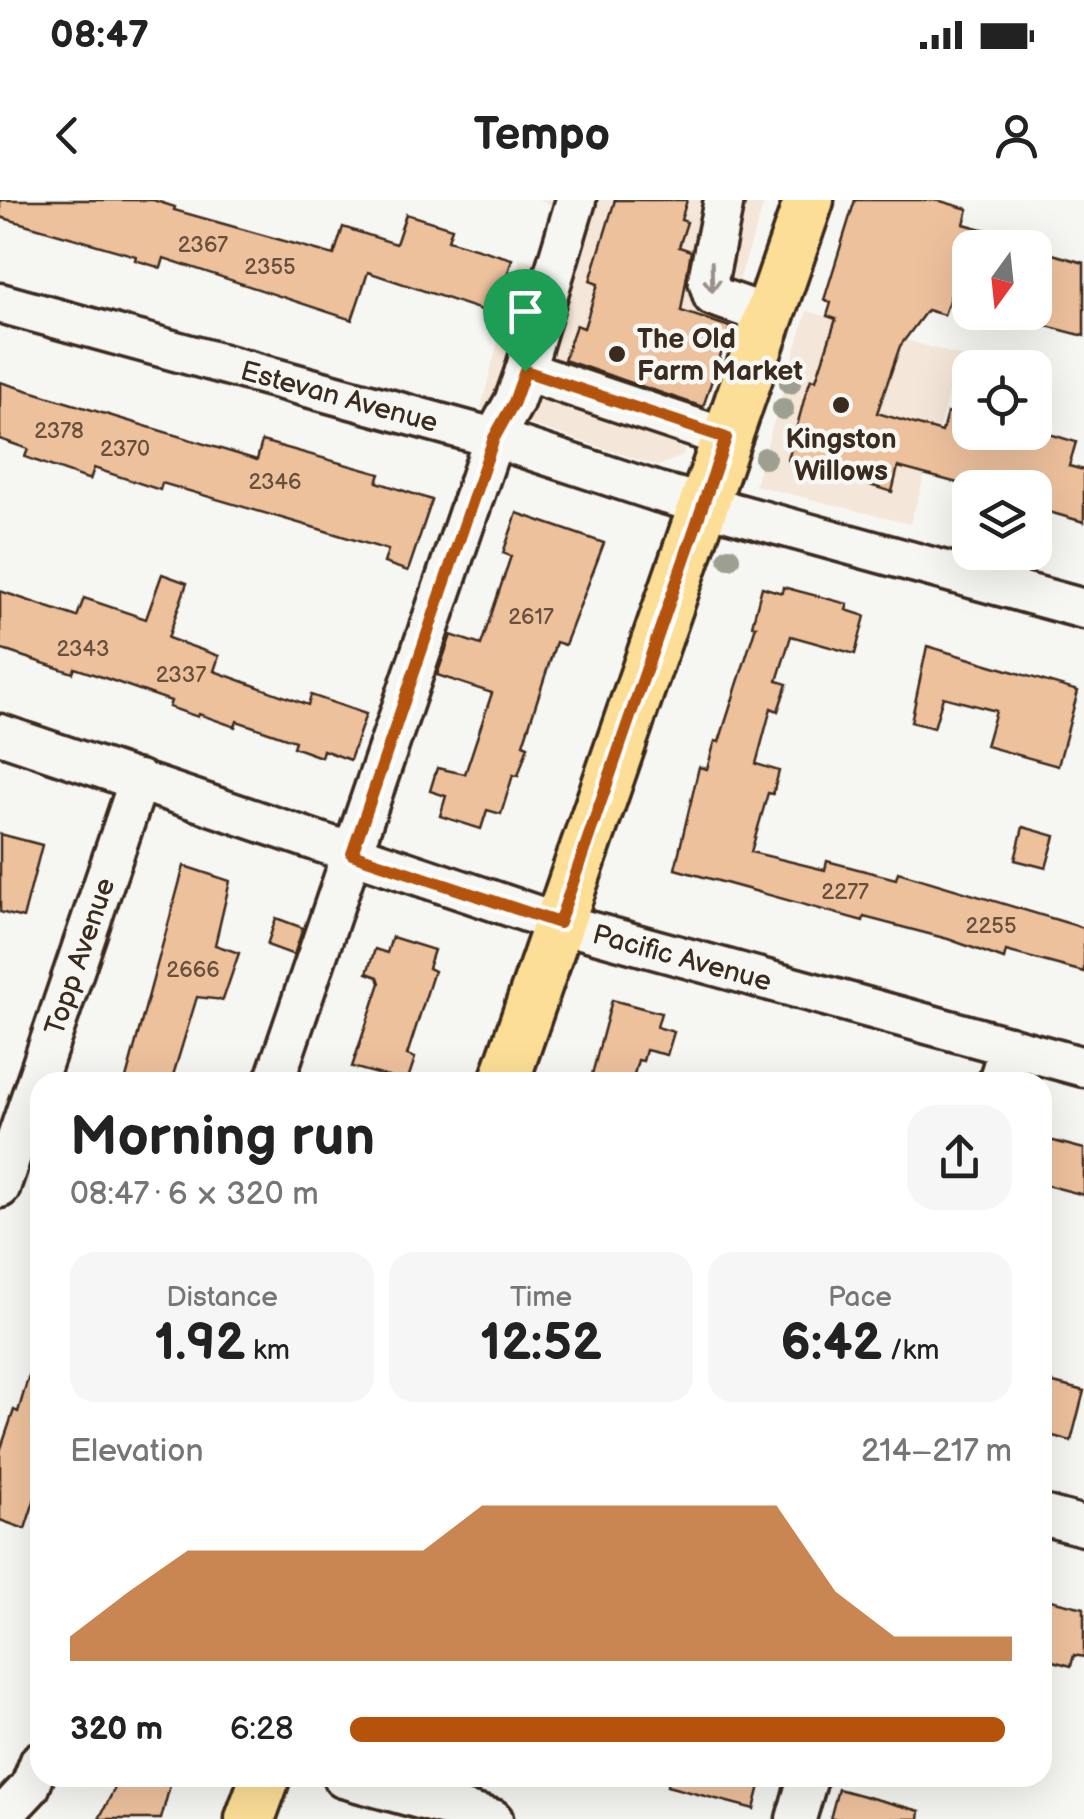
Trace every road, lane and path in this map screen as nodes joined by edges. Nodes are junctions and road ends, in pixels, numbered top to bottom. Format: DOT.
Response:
graph roads {
  1 [pos="576,200"];
  2 [pos="724,200"];
  3 [pos="808,200"];
  4 [pos="0,302"];
  5 [pos="768,315"];
  6 [pos="525,371"];
  7 [pos="494,438"];
  8 [pos="726,438"];
  9 [pos="704,504"];
  10 [pos="1084,609"];
  11 [pos="0,734"];
  12 [pos="139,780"];
  13 [pos="352,854"];
  14 [pos="559,923"];
  15 [pos="1008,1046"];
  16 [pos="1084,1067"];
  17 [pos="40,1072"];
  18 [pos="277,1072"];
  19 [pos="507,1072"];
  20 [pos="1001,1072"];
  21 [pos="30,1100"];
  22 [pos="0,1188"];
  23 [pos="1052,1518"];
  24 [pos="1084,1526"];
  25 [pos="262,1787"];
  26 [pos="376,1787"];
  27 [pos="805,1787"];
  28 [pos="250,1819"];
  29 [pos="493,1819"];
  30 [pos="796,1819"];
  1 -- 6 [label="street"];
  2 -- 5 [label="street, one-way"];
  3 -- 5 [label="main road"];
  4 -- 7 [label="street, Estevan Avenue"];
  5 -- 8 [label="main road"];
  6 -- 7 [label="street"];
  6 -- 8 [label="street"];
  7 -- 9 [label="street, Estevan Avenue"];
  7 -- 13 [label="street"];
  8 -- 9 [label="main road"];
  9 -- 10 [label="street, Estevan Avenue"];
  9 -- 14 [label="main road"];
  11 -- 12 [label="street, Pacific Avenue"];
  12 -- 13 [label="street, Pacific Avenue"];
  12 -- 17 [label="street, Topp Avenue"];
  13 -- 14 [label="street, Pacific Avenue"];
  13 -- 18 [label="street"];
  14 -- 15 [label="street, Pacific Avenue"];
  14 -- 19 [label="main road"];
  15 -- 16 [label="street, Pacific Avenue"];
  15 -- 20 [label="street"];
  21 -- 22 [label="street, Topp Avenue"];
  23 -- 24 [label="street"];
  25 -- 28 [label="main road"];
  26 -- 29 [label="street"];
  27 -- 30 [label="street"];
}
